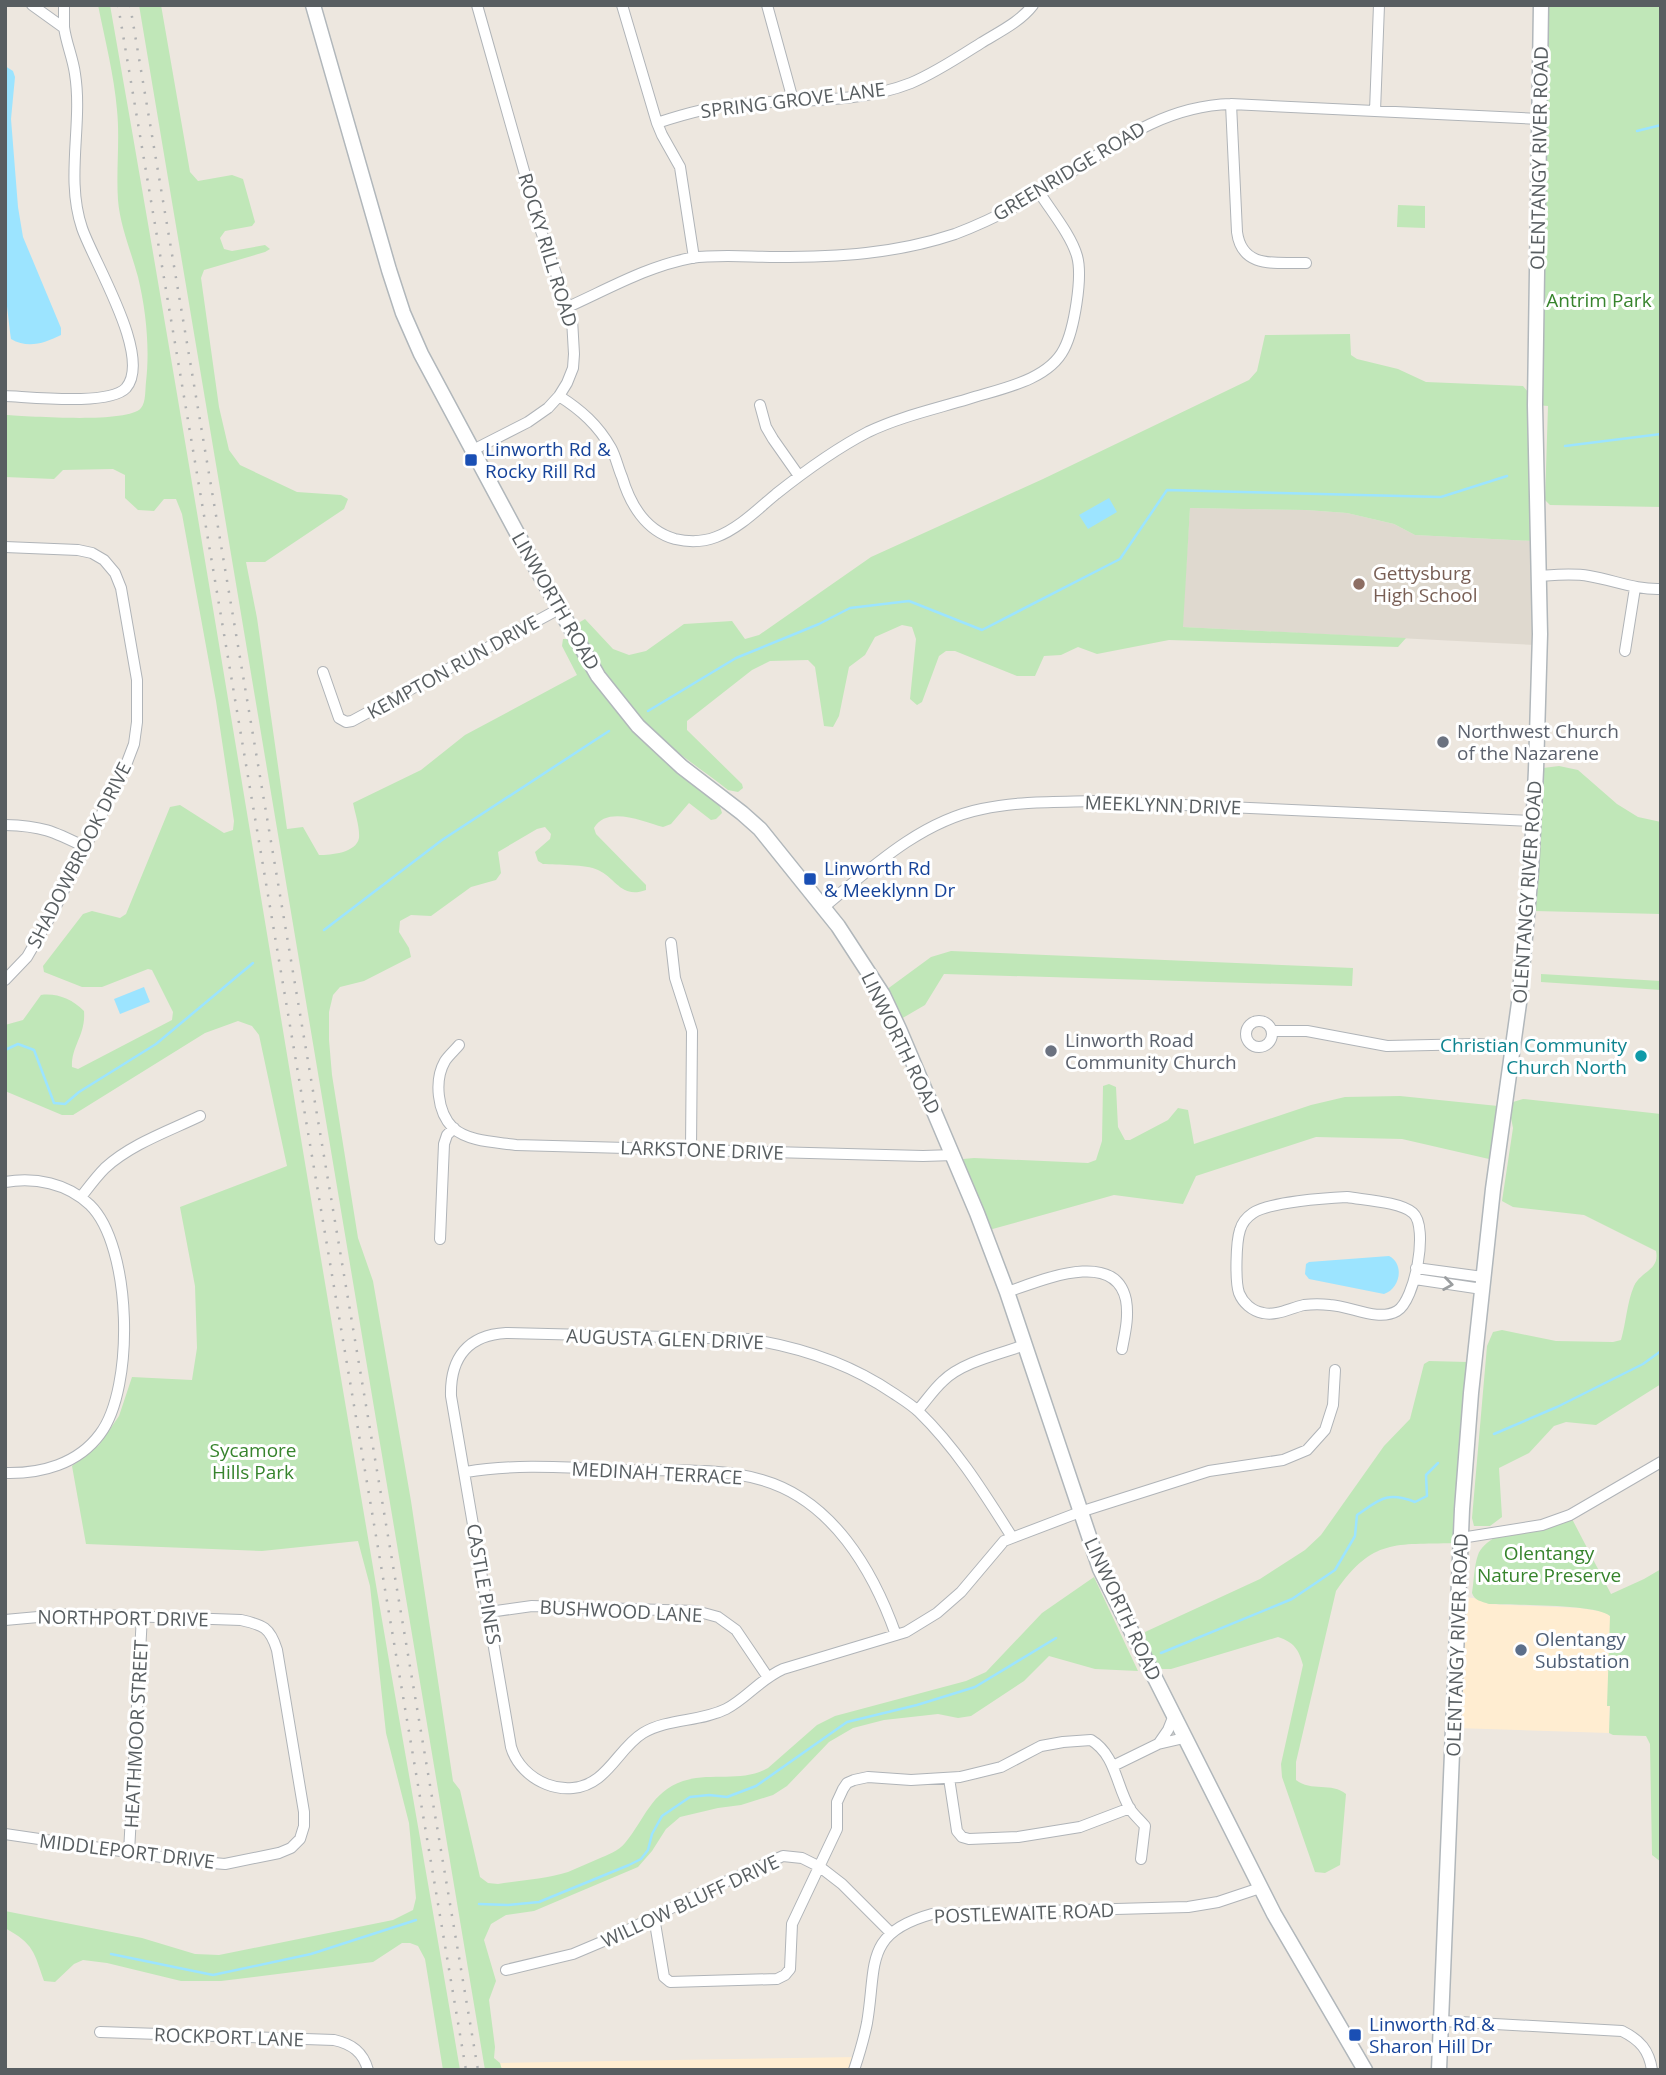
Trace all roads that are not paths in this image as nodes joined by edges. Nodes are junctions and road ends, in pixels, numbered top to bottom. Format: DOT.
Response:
graph roads {
  1 [pos="32,5"];
  2 [pos="64,5"];
  3 [pos="313,5"];
  4 [pos="477,5"];
  5 [pos="622,5"];
  6 [pos="767,5"];
  7 [pos="1033,5"];
  8 [pos="1378,5"];
  9 [pos="1541,5"];
  10 [pos="64,28"];
  11 [pos="793,100"];
  12 [pos="1231,104"];
  13 [pos="1376,111"];
  14 [pos="1540,119"];
  15 [pos="657,122"];
  16 [pos="1039,192"];
  17 [pos="694,258"];
  18 [pos="1306,263"];
  19 [pos="568,307"];
  20 [pos="5,396"];
  21 [pos="559,396"];
  22 [pos="760,405"];
  23 [pos="473,450"];
  24 [pos="799,476"];
  25 [pos="5,547"];
  26 [pos="1538,576"];
  27 [pos="1635,588"];
  28 [pos="1661,589"];
  29 [pos="559,609"];
  30 [pos="1625,651"];
  31 [pos="323,672"];
  32 [pos="1533,821"];
  33 [pos="5,825"];
  34 [pos="85,847"];
  35 [pos="824,906"];
  36 [pos="671,943"];
  37 [pos="5,980"];
  38 [pos="1272,1031"];
  39 [pos="459,1045"];
  40 [pos="1512,1046"];
  41 [pos="201,1116"];
  42 [pos="454,1128"];
  43 [pos="691,1149"];
  44 [pos="954,1155"];
  45 [pos="5,1182"];
  46 [pos="81,1198"];
  47 [pos="440,1239"];
  48 [pos="1416,1268"];
  49 [pos="1415,1279"];
  50 [pos="1483,1283"];
  51 [pos="1007,1292"];
  52 [pos="1025,1345"];
  53 [pos="1122,1349"];
  54 [pos="457,1360"];
  55 [pos="1335,1370"];
  56 [pos="918,1410"];
  57 [pos="1661,1462"];
  58 [pos="466,1472"];
  59 [pos="5,1474"];
  60 [pos="1080,1512"];
  61 [pos="1012,1537"];
  62 [pos="1461,1538"];
  63 [pos="489,1612"];
  64 [pos="142,1616"];
  65 [pos="5,1620"];
  66 [pos="896,1634"];
  67 [pos="767,1676"];
  68 [pos="1174,1716"];
  69 [pos="1185,1738"];
  70 [pos="1158,1744"];
  71 [pos="1112,1766"];
  72 [pos="949,1778"];
  73 [pos="1130,1808"];
  74 [pos="304,1812"];
  75 [pos="5,1834"];
  76 [pos="129,1852"];
  77 [pos="1142,1859"];
  78 [pos="820,1867"];
  79 [pos="1260,1888"];
  80 [pos="654,1917"];
  81 [pos="891,1933"];
  82 [pos="506,1970"];
  83 [pos="1442,2021"];
  84 [pos="100,2032"];
  85 [pos="1363,2069"];
  86 [pos="368,2070"];
  87 [pos="854,2070"];
  88 [pos="1439,2070"];
  89 [pos="1652,2070"];
  1 -- 10 [label="street"];
  2 -- 10 [label="street"];
  3 -- 23 [label="main road, LINWORTH ROAD"];
  4 -- 19 [label="street, ROCKY RILL ROAD"];
  5 -- 15 [label="street"];
  6 -- 11 [label="street"];
  7 -- 11 [label="street, SPRING GROVE LANE"];
  8 -- 13 [label="street"];
  9 -- 14 [label="main road, OLENTANGY RIVER ROAD"];
  10 -- 20 [label="street"];
  11 -- 15 [label="street, SPRING GROVE LANE"];
  12 -- 13 [label="street, GREENRIDGE ROAD"];
  12 -- 16 [label="street, GREENRIDGE ROAD"];
  12 -- 18 [label="street"];
  13 -- 14 [label="street, GREENRIDGE ROAD"];
  14 -- 26 [label="main road, OLENTANGY RIVER ROAD"];
  15 -- 17 [label="street"];
  16 -- 17 [label="street, GREENRIDGE ROAD"];
  16 -- 24 [label="street"];
  17 -- 19 [label="street, GREENRIDGE ROAD"];
  19 -- 21 [label="street, ROCKY RILL ROAD"];
  21 -- 23 [label="street, ROCKY RILL ROAD"];
  21 -- 24 [label="street"];
  22 -- 24 [label="street"];
  23 -- 29 [label="main road, LINWORTH ROAD"];
  25 -- 34 [label="street, SHADOWBROOK DRIVE"];
  26 -- 27 [label="street"];
  26 -- 32 [label="main road, OLENTANGY RIVER ROAD"];
  27 -- 28 [label="street"];
  27 -- 30 [label="street"];
  29 -- 31 [label="street, KEMPTON RUN DRIVE"];
  29 -- 35 [label="main road, LINWORTH ROAD"];
  32 -- 35 [label="street, MEEKLYNN DRIVE"];
  32 -- 40 [label="main road, OLENTANGY RIVER ROAD"];
  33 -- 34 [label="street"];
  34 -- 37 [label="street, SHADOWBROOK DRIVE"];
  35 -- 44 [label="main road, LINWORTH ROAD"];
  36 -- 43 [label="street"];
  38 -- 40 [label="street"];
  39 -- 42 [label="street"];
  40 -- 50 [label="main road, OLENTANGY RIVER ROAD"];
  41 -- 46 [label="street"];
  42 -- 43 [label="street, LARKSTONE DRIVE"];
  42 -- 47 [label="street"];
  43 -- 44 [label="street, LARKSTONE DRIVE"];
  44 -- 51 [label="main road, LINWORTH ROAD"];
  45 -- 46 [label="street"];
  46 -- 59 [label="street"];
  48 -- 49 [label="street"];
  48 -- 49 [label="street"];
  48 -- 50 [label="street"];
  49 -- 50 [label="street, one-way"];
  50 -- 62 [label="main road, OLENTANGY RIVER ROAD"];
  51 -- 52 [label="main road, LINWORTH ROAD"];
  51 -- 53 [label="street"];
  52 -- 56 [label="street"];
  52 -- 60 [label="main road, LINWORTH ROAD"];
  54 -- 56 [label="street, AUGUSTA GLEN DRIVE"];
  54 -- 58 [label="street, CASTLE PINES"];
  55 -- 60 [label="street"];
  56 -- 61 [label="street, AUGUSTA GLEN DRIVE"];
  57 -- 62 [label="street"];
  58 -- 63 [label="street, CASTLE PINES"];
  58 -- 66 [label="street, MEDINAH TERRACE"];
  60 -- 61 [label="street"];
  60 -- 68 [label="main road, LINWORTH ROAD"];
  61 -- 66 [label="street"];
  62 -- 83 [label="main road, OLENTANGY RIVER ROAD"];
  63 -- 67 [label="street, BUSHWOOD LANE"];
  63 -- 67 [label="street, CASTLE PINES"];
  64 -- 65 [label="street, NORTHPORT DRIVE"];
  64 -- 74 [label="street, NORTHPORT DRIVE"];
  64 -- 76 [label="street, HEATHMOOR STREET"];
  66 -- 67 [label="street"];
  68 -- 69 [label="main road, LINWORTH ROAD"];
  68 -- 70 [label="street"];
  69 -- 70 [label="street"];
  69 -- 79 [label="main road, LINWORTH ROAD"];
  70 -- 71 [label="street"];
  71 -- 72 [label="street"];
  71 -- 73 [label="street"];
  72 -- 73 [label="street"];
  72 -- 78 [label="street"];
  73 -- 77 [label="street"];
  74 -- 76 [label="street, MIDDLEPORT DRIVE"];
  75 -- 76 [label="street, MIDDLEPORT DRIVE"];
  78 -- 80 [label="street, WILLOW BLUFF DRIVE"];
  78 -- 80 [label="street"];
  78 -- 81 [label="street, WILLOW BLUFF DRIVE"];
  79 -- 81 [label="street, POSTLEWAITE ROAD"];
  79 -- 85 [label="main road, LINWORTH ROAD"];
  80 -- 82 [label="street, WILLOW BLUFF DRIVE"];
  81 -- 87 [label="street"];
  83 -- 88 [label="main road, OLENTANGY RIVER ROAD"];
  83 -- 89 [label="street"];
  84 -- 86 [label="street, ROCKPORT LANE"];
}
